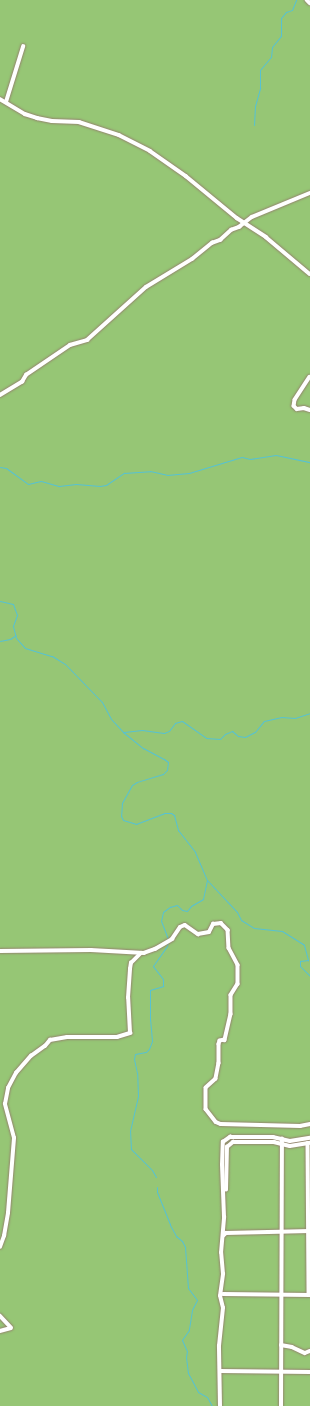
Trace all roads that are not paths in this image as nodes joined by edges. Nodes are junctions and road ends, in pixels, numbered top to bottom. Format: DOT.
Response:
graph roads {
  1 [pos="307,0"];
  2 [pos="310,3"];
  3 [pos="23,46"];
  4 [pos="0,99"];
  5 [pos="6,102"];
  6 [pos="310,193"];
  7 [pos="245,223"];
  8 [pos="310,274"];
  9 [pos="310,377"];
  10 [pos="0,396"];
  11 [pos="310,410"];
  12 [pos="0,951"];
  13 [pos="142,953"];
  14 [pos="310,1124"];
  15 [pos="310,1138"];
  16 [pos="281,1141"];
  17 [pos="309,1143"];
  18 [pos="282,1232"];
  19 [pos="309,1232"];
  20 [pos="224,1235"];
  21 [pos="0,1247"];
  22 [pos="223,1294"];
  23 [pos="282,1294"];
  24 [pos="310,1295"];
  25 [pos="0,1316"];
  26 [pos="0,1331"];
  27 [pos="281,1345"];
  28 [pos="310,1351"];
  29 [pos="220,1370"];
  30 [pos="281,1372"];
  31 [pos="310,1372"];
  32 [pos="220,1406"];
  33 [pos="281,1406"];
  1 -- 2 [label="street"];
  3 -- 5 [label="street"];
  4 -- 5 [label="street"];
  5 -- 7 [label="street"];
  6 -- 7 [label="street"];
  7 -- 8 [label="street"];
  7 -- 10 [label="street"];
  9 -- 11 [label="street"];
  12 -- 13 [label="street"];
  13 -- 14 [label="street"];
  13 -- 21 [label="street"];
  15 -- 16 [label="street"];
  16 -- 17 [label="street"];
  16 -- 18 [label="street"];
  16 -- 20 [label="street"];
  17 -- 19 [label="street"];
  18 -- 19 [label="street"];
  18 -- 20 [label="street"];
  18 -- 23 [label="street"];
  19 -- 24 [label="street"];
  20 -- 29 [label="street"];
  22 -- 23 [label="street"];
  23 -- 24 [label="street"];
  23 -- 27 [label="street"];
  25 -- 26 [label="street"];
  27 -- 28 [label="street"];
  27 -- 30 [label="street"];
  29 -- 30 [label="street"];
  29 -- 32 [label="street"];
  30 -- 31 [label="street"];
  30 -- 33 [label="street"];
}
